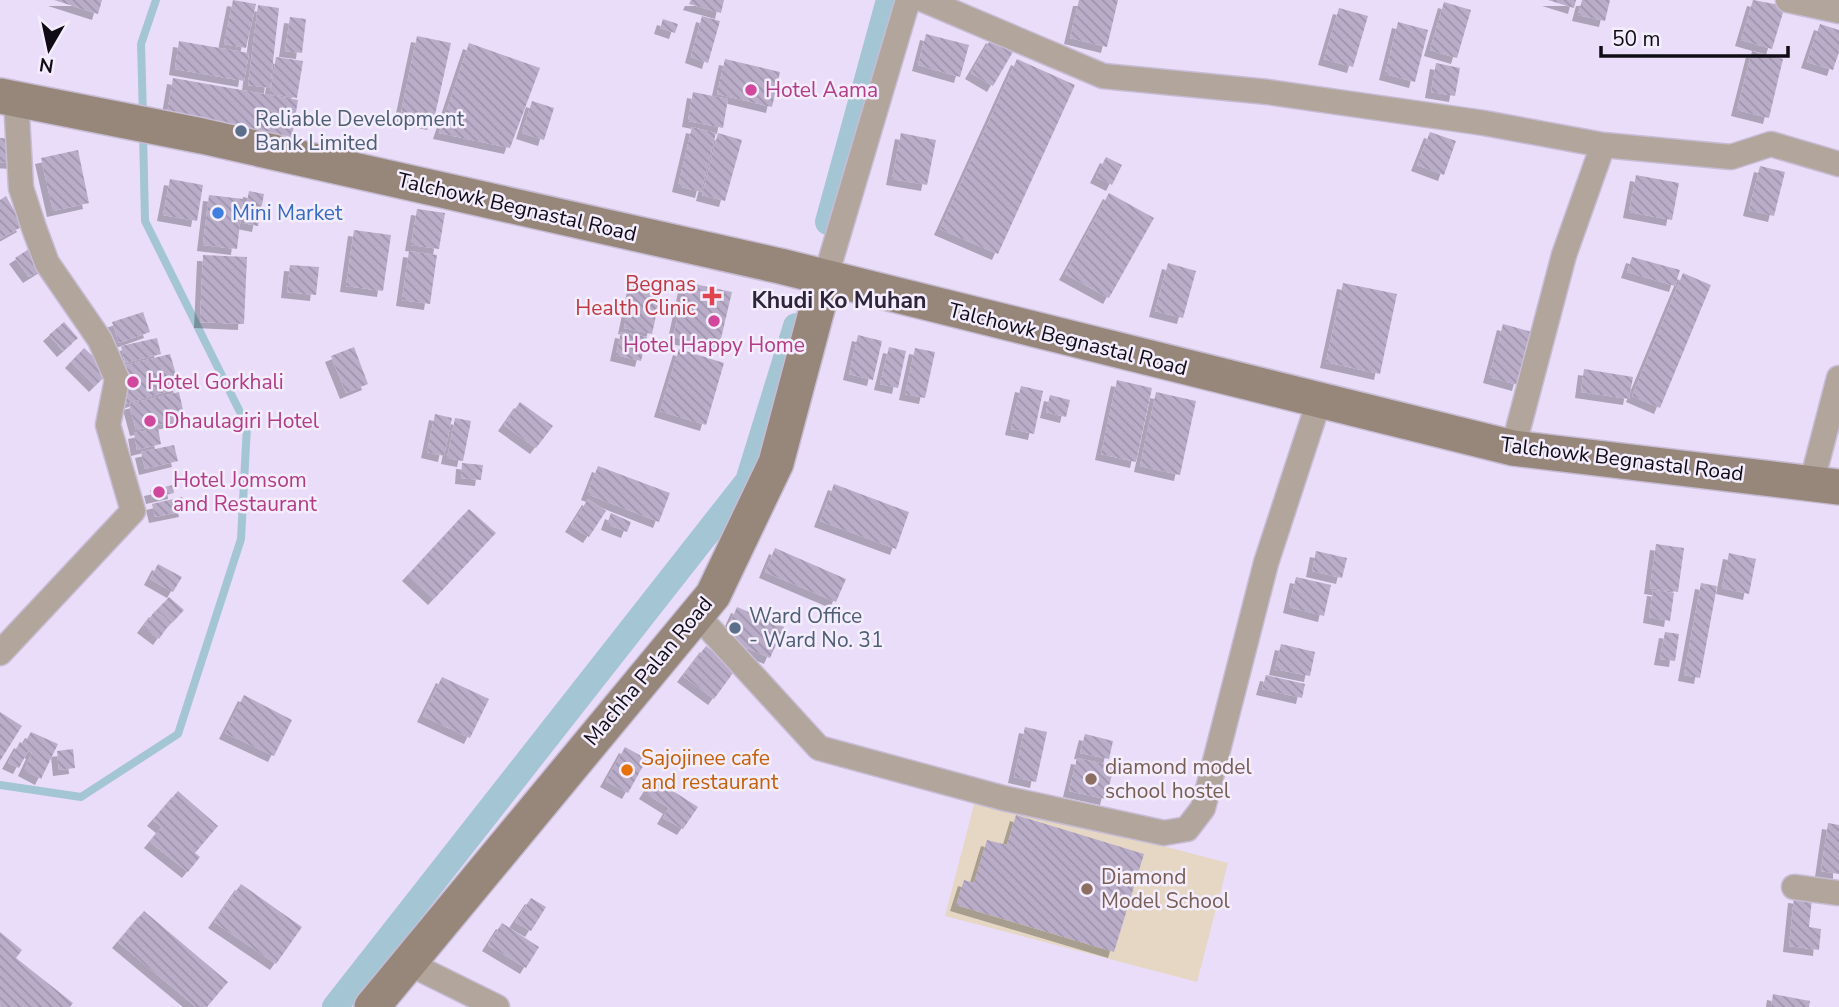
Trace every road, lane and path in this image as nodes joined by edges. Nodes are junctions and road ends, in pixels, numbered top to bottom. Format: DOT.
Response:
graph roads {
  1 [pos="908,0"];
  2 [pos="924,0"];
  3 [pos="1788,0"];
  4 [pos="1839,11"];
  5 [pos="8,97"];
  6 [pos="1602,145"];
  7 [pos="1839,164"];
  8 [pos="825,279"];
  9 [pos="1839,378"];
  10 [pos="1319,401"];
  11 [pos="1513,448"];
  12 [pos="1825,486"];
  13 [pos="698,616"];
  14 [pos="0,653"];
  15 [pos="1794,887"];
  16 [pos="1839,893"];
  17 [pos="406,962"];
  18 [pos="372,1007"];
  19 [pos="497,1007"];
  1 -- 8 [label="street"];
  2 -- 6 [label="street"];
  3 -- 4 [label="street"];
  5 -- 8 [label="main road, Talchowk Begnastal Road"];
  5 -- 14 [label="street"];
  6 -- 7 [label="street"];
  6 -- 11 [label="street"];
  8 -- 10 [label="main road, Talchowk Begnastal Road"];
  8 -- 13 [label="main road, Machha Palan Road"];
  9 -- 12 [label="street"];
  10 -- 11 [label="main road, Talchowk Begnastal Road"];
  10 -- 13 [label="street"];
  11 -- 12 [label="main road, Talchowk Begnastal Road"];
  13 -- 17 [label="main road, Machha Palan Road"];
  15 -- 16 [label="street"];
  17 -- 18 [label="main road, Machha Palan Road"];
  17 -- 19 [label="street"];
}
